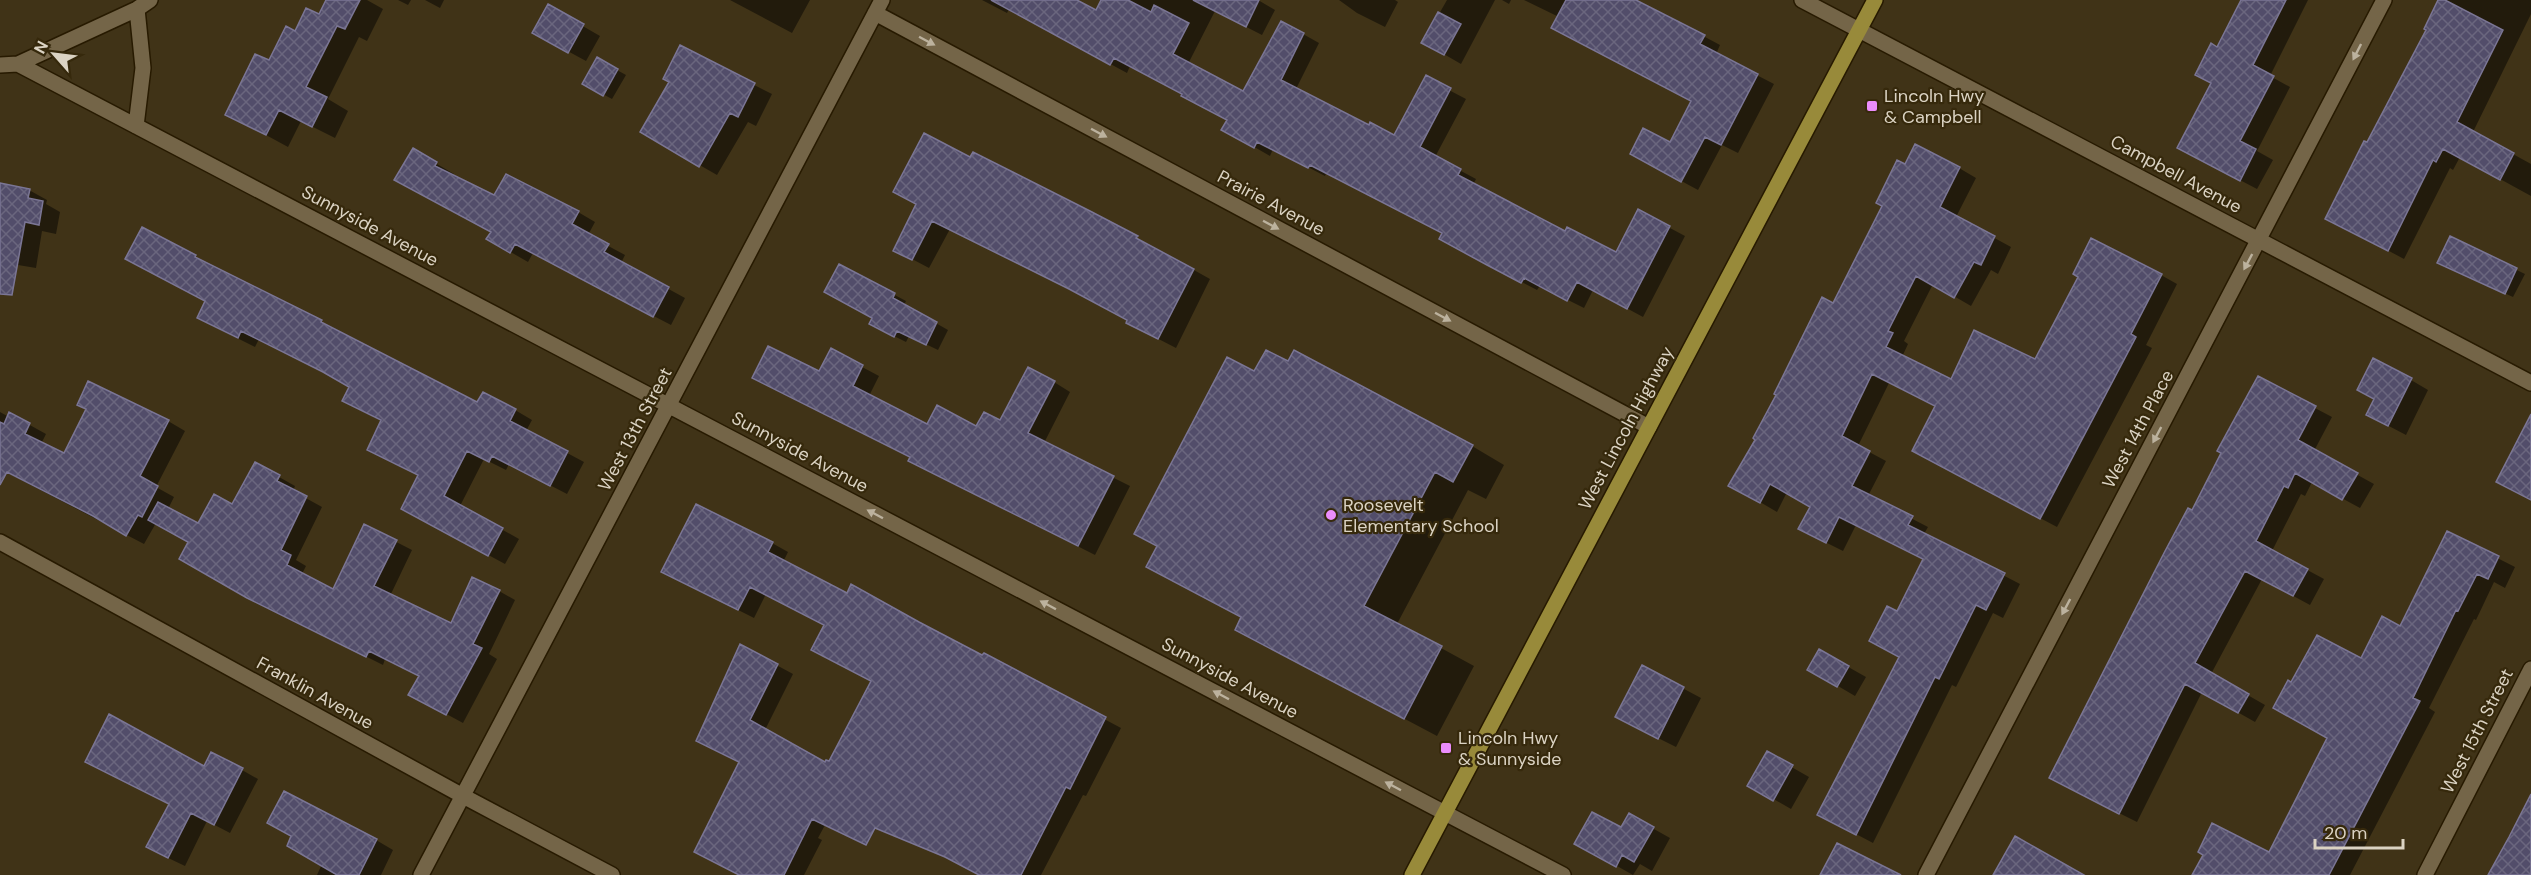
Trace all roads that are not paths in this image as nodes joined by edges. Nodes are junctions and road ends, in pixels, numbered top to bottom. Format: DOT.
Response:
graph roads {
  1 [pos="150,0"];
  2 [pos="1802,0"];
  3 [pos="1875,0"];
  4 [pos="2384,0"];
  5 [pos="879,7"];
  6 [pos="137,9"];
  7 [pos="1859,30"];
  8 [pos="18,64"];
  9 [pos="0,65"];
  10 [pos="136,126"];
  11 [pos="2259,241"];
  12 [pos="2531,383"];
  13 [pos="669,406"];
  14 [pos="1649,427"];
  15 [pos="0,542"];
  16 [pos="2531,669"];
  17 [pos="463,796"];
  18 [pos="1445,813"];
  19 [pos="422,875"];
  20 [pos="612,875"];
  21 [pos="1412,875"];
  22 [pos="1563,875"];
  23 [pos="1926,875"];
  24 [pos="2425,875"];
  1 -- 6 [label="street"];
  2 -- 7 [label="street, Campbell Avenue"];
  3 -- 7 [label="main road, West Lincoln Highway"];
  4 -- 11 [label="street, West 14th Place, one-way"];
  5 -- 13 [label="street, West 13th Street"];
  5 -- 14 [label="street, Prairie Avenue, one-way"];
  6 -- 8 [label="street"];
  6 -- 10 [label="street"];
  7 -- 11 [label="street, Campbell Avenue"];
  7 -- 14 [label="main road, West Lincoln Highway"];
  8 -- 9 [label="street"];
  8 -- 10 [label="street, Sunnyside Avenue"];
  10 -- 13 [label="street, Sunnyside Avenue"];
  11 -- 12 [label="street, Campbell Avenue"];
  11 -- 23 [label="street, West 14th Place, one-way"];
  13 -- 17 [label="street, West 13th Street"];
  18 -- 13 [label="street, Sunnyside Avenue, one-way"];
  14 -- 18 [label="main road, West Lincoln Highway"];
  15 -- 17 [label="street, Franklin Avenue"];
  16 -- 24 [label="street, West 15th Street"];
  17 -- 19 [label="street, West 13th Street"];
  17 -- 20 [label="street, Franklin Avenue"];
  18 -- 21 [label="main road, West Lincoln Highway"];
  18 -- 22 [label="street, Sunnyside Avenue"];
}
